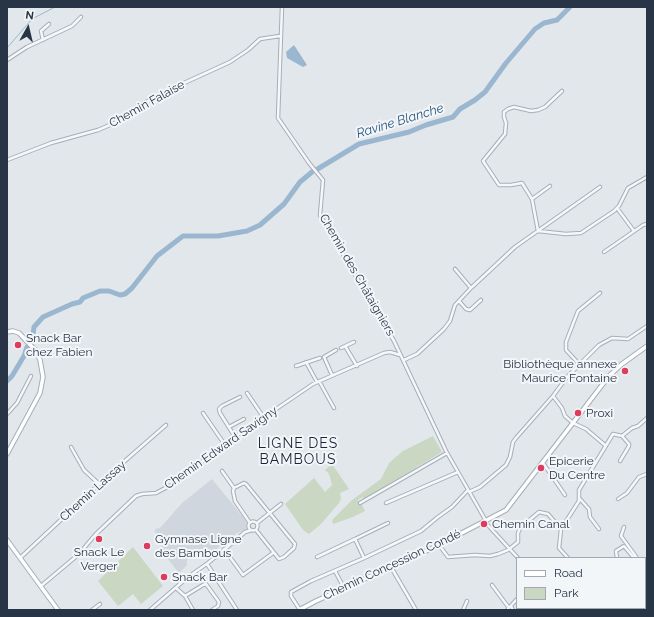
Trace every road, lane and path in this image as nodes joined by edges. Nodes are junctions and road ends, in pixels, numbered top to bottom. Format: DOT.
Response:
graph roads {
  1 [pos="282,7"];
  2 [pos="81,17"];
  3 [pos="49,24"];
  4 [pos="280,36"];
  5 [pos="43,40"];
  6 [pos="7,60"];
  7 [pos="562,91"];
  8 [pos="7,160"];
  9 [pos="647,177"];
  10 [pos="550,186"];
  11 [pos="600,187"];
  12 [pos="532,199"];
  13 [pos="617,208"];
  14 [pos="647,224"];
  15 [pos="538,231"];
  16 [pos="634,231"];
  17 [pos="604,252"];
  18 [pos="455,269"];
  19 [pos="471,288"];
  20 [pos="600,293"];
  21 [pos="481,300"];
  22 [pos="459,301"];
  23 [pos="647,326"];
  24 [pos="7,332"];
  25 [pos="354,342"];
  26 [pos="345,346"];
  27 [pos="341,348"];
  28 [pos="646,348"];
  29 [pos="336,350"];
  30 [pos="401,355"];
  31 [pos="320,358"];
  32 [pos="404,360"];
  33 [pos="306,362"];
  34 [pos="579,364"];
  35 [pos="296,366"];
  36 [pos="357,366"];
  37 [pos="332,375"];
  38 [pos="30,376"];
  39 [pos="318,382"];
  40 [pos="248,393"];
  41 [pos="553,396"];
  42 [pos="240,397"];
  43 [pos="334,408"];
  44 [pos="203,413"];
  45 [pos="7,414"];
  46 [pos="264,418"];
  47 [pos="647,418"];
  48 [pos="244,419"];
  49 [pos="573,423"];
  50 [pos="166,425"];
  51 [pos="229,427"];
  52 [pos="622,436"];
  53 [pos="235,437"];
  54 [pos="225,445"];
  55 [pos="606,446"];
  56 [pos="72,447"];
  57 [pos="447,453"];
  58 [pos="7,454"];
  59 [pos="620,461"];
  60 [pos="542,463"];
  61 [pos="222,472"];
  62 [pos="458,472"];
  63 [pos="647,474"];
  64 [pos="99,484"];
  65 [pos="234,488"];
  66 [pos="468,491"];
  67 [pos="565,494"];
  68 [pos="580,499"];
  69 [pos="618,499"];
  70 [pos="360,503"];
  71 [pos="386,503"];
  72 [pos="281,504"];
  73 [pos="269,513"];
  74 [pos="485,521"];
  75 [pos="250,523"];
  76 [pos="257,523"];
  77 [pos="388,523"];
  78 [pos="249,526"];
  79 [pos="624,527"];
  80 [pos="561,529"];
  81 [pos="599,529"];
  82 [pos="254,530"];
  83 [pos="245,532"];
  84 [pos="355,539"];
  85 [pos="7,540"];
  86 [pos="439,544"];
  87 [pos="509,548"];
  88 [pos="224,550"];
  89 [pos="273,552"];
  90 [pos="317,557"];
  91 [pos="517,557"];
  92 [pos="567,557"];
  93 [pos="617,557"];
  94 [pos="633,557"];
  95 [pos="636,557"];
  96 [pos="20,558"];
  97 [pos="364,558"];
  98 [pos="207,564"];
  99 [pos="391,567"];
  100 [pos="335,571"];
  101 [pos="492,585"];
  102 [pos="41,586"];
  103 [pos="176,588"];
  104 [pos="344,588"];
  105 [pos="185,596"];
  106 [pos="516,599"];
  107 [pos="467,601"];
  108 [pos="100,604"];
  109 [pos="509,608"];
  110 [pos="58,610"];
  111 [pos="92,610"];
  112 [pos="150,610"];
  113 [pos="194,610"];
  114 [pos="212,610"];
  115 [pos="237,610"];
  116 [pos="300,610"];
  117 [pos="416,610"];
  118 [pos="463,610"];
  119 [pos="513,610"];
  1 -- 4 [label="street, Chemin des Châtaigniers"];
  2 -- 5 [label="street"];
  3 -- 5 [label="street"];
  4 -- 8 [label="street, Chemin Falaise"];
  4 -- 30 [label="street, Chemin des Châtaigniers"];
  5 -- 6 [label="street"];
  7 -- 12 [label="street"];
  9 -- 13 [label="street"];
  10 -- 12 [label="street"];
  11 -- 15 [label="street"];
  12 -- 15 [label="street"];
  13 -- 15 [label="street"];
  13 -- 16 [label="street"];
  14 -- 16 [label="street"];
  15 -- 19 [label="street"];
  16 -- 17 [label="street"];
  18 -- 19 [label="street"];
  19 -- 22 [label="street"];
  20 -- 34 [label="street"];
  21 -- 22 [label="street"];
  22 -- 32 [label="street"];
  23 -- 34 [label="street"];
  24 -- 58 [label="street"];
  25 -- 26 [label="street"];
  26 -- 27 [label="street"];
  26 -- 36 [label="street"];
  28 -- 49 [label="street, Chemin Concession Condé"];
  29 -- 37 [label="street"];
  30 -- 32 [label="street, Chemin des Châtaigniers"];
  30 -- 36 [label="street, Chemin Edward Savigny"];
  31 -- 33 [label="street"];
  32 -- 57 [label="street, Chemin des Châtaigniers"];
  33 -- 35 [label="street"];
  33 -- 39 [label="street"];
  34 -- 41 [label="street"];
  36 -- 37 [label="street, Chemin Edward Savigny"];
  37 -- 39 [label="street, Chemin Edward Savigny"];
  38 -- 45 [label="street"];
  39 -- 43 [label="street"];
  39 -- 46 [label="street, Chemin Edward Savigny"];
  40 -- 46 [label="street"];
  41 -- 49 [label="street"];
  41 -- 66 [label="street"];
  42 -- 51 [label="street"];
  44 -- 54 [label="street"];
  46 -- 53 [label="street, Chemin Edward Savigny"];
  47 -- 52 [label="street"];
  48 -- 51 [label="street"];
  49 -- 55 [label="street"];
  49 -- 60 [label="street, Chemin Concession Condé"];
  50 -- 64 [label="street, Chemin Lassay"];
  51 -- 53 [label="street"];
  52 -- 55 [label="street"];
  52 -- 59 [label="street"];
  53 -- 54 [label="street, Chemin Edward Savigny"];
  54 -- 102 [label="street, Chemin Edward Savigny"];
  55 -- 68 [label="street"];
  56 -- 64 [label="street"];
  57 -- 62 [label="street, Chemin des Châtaigniers"];
  57 -- 70 [label="street"];
  60 -- 67 [label="street"];
  60 -- 74 [label="street, Chemin Concession Condé"];
  61 -- 65 [label="street"];
  62 -- 66 [label="street"];
  62 -- 71 [label="street"];
  63 -- 69 [label="street"];
  64 -- 96 [label="street, Chemin Lassay"];
  65 -- 73 [label="street"];
  65 -- 75 [label="street"];
  66 -- 74 [label="street"];
  66 -- 97 [label="street"];
  68 -- 80 [label="street"];
  68 -- 81 [label="street"];
  72 -- 73 [label="street"];
  73 -- 76 [label="street"];
  73 -- 89 [label="street"];
  74 -- 86 [label="street, Chemin Concession Condé"];
  74 -- 87 [label="street"];
  75 -- 76 [label="street"];
  75 -- 78 [label="street"];
  76 -- 82 [label="street"];
  77 -- 84 [label="street"];
  78 -- 82 [label="street"];
  78 -- 83 [label="street"];
  79 -- 95 [label="street"];
  80 -- 87 [label="street"];
  80 -- 92 [label="street"];
  82 -- 83 [label="street"];
  82 -- 89 [label="street"];
  83 -- 88 [label="street"];
  84 -- 90 [label="street"];
  84 -- 97 [label="street"];
  85 -- 96 [label="street"];
  86 -- 87 [label="street"];
  86 -- 99 [label="street, Chemin Concession Condé"];
  87 -- 91 [label="street"];
  88 -- 89 [label="street"];
  88 -- 98 [label="street"];
  93 -- 94 [label="street"];
  96 -- 102 [label="street"];
  97 -- 100 [label="street"];
  98 -- 103 [label="street"];
  98 -- 115 [label="street"];
  99 -- 104 [label="street, Chemin Concession Condé"];
  99 -- 117 [label="street"];
  100 -- 104 [label="street"];
  100 -- 116 [label="street"];
  101 -- 109 [label="street"];
  102 -- 110 [label="street"];
  103 -- 105 [label="street"];
  103 -- 112 [label="street"];
  104 -- 116 [label="street, Chemin Concession Condé"];
  105 -- 113 [label="street"];
  105 -- 114 [label="street"];
  106 -- 109 [label="street"];
  107 -- 118 [label="street"];
  108 -- 111 [label="street"];
  109 -- 119 [label="street"];
}
